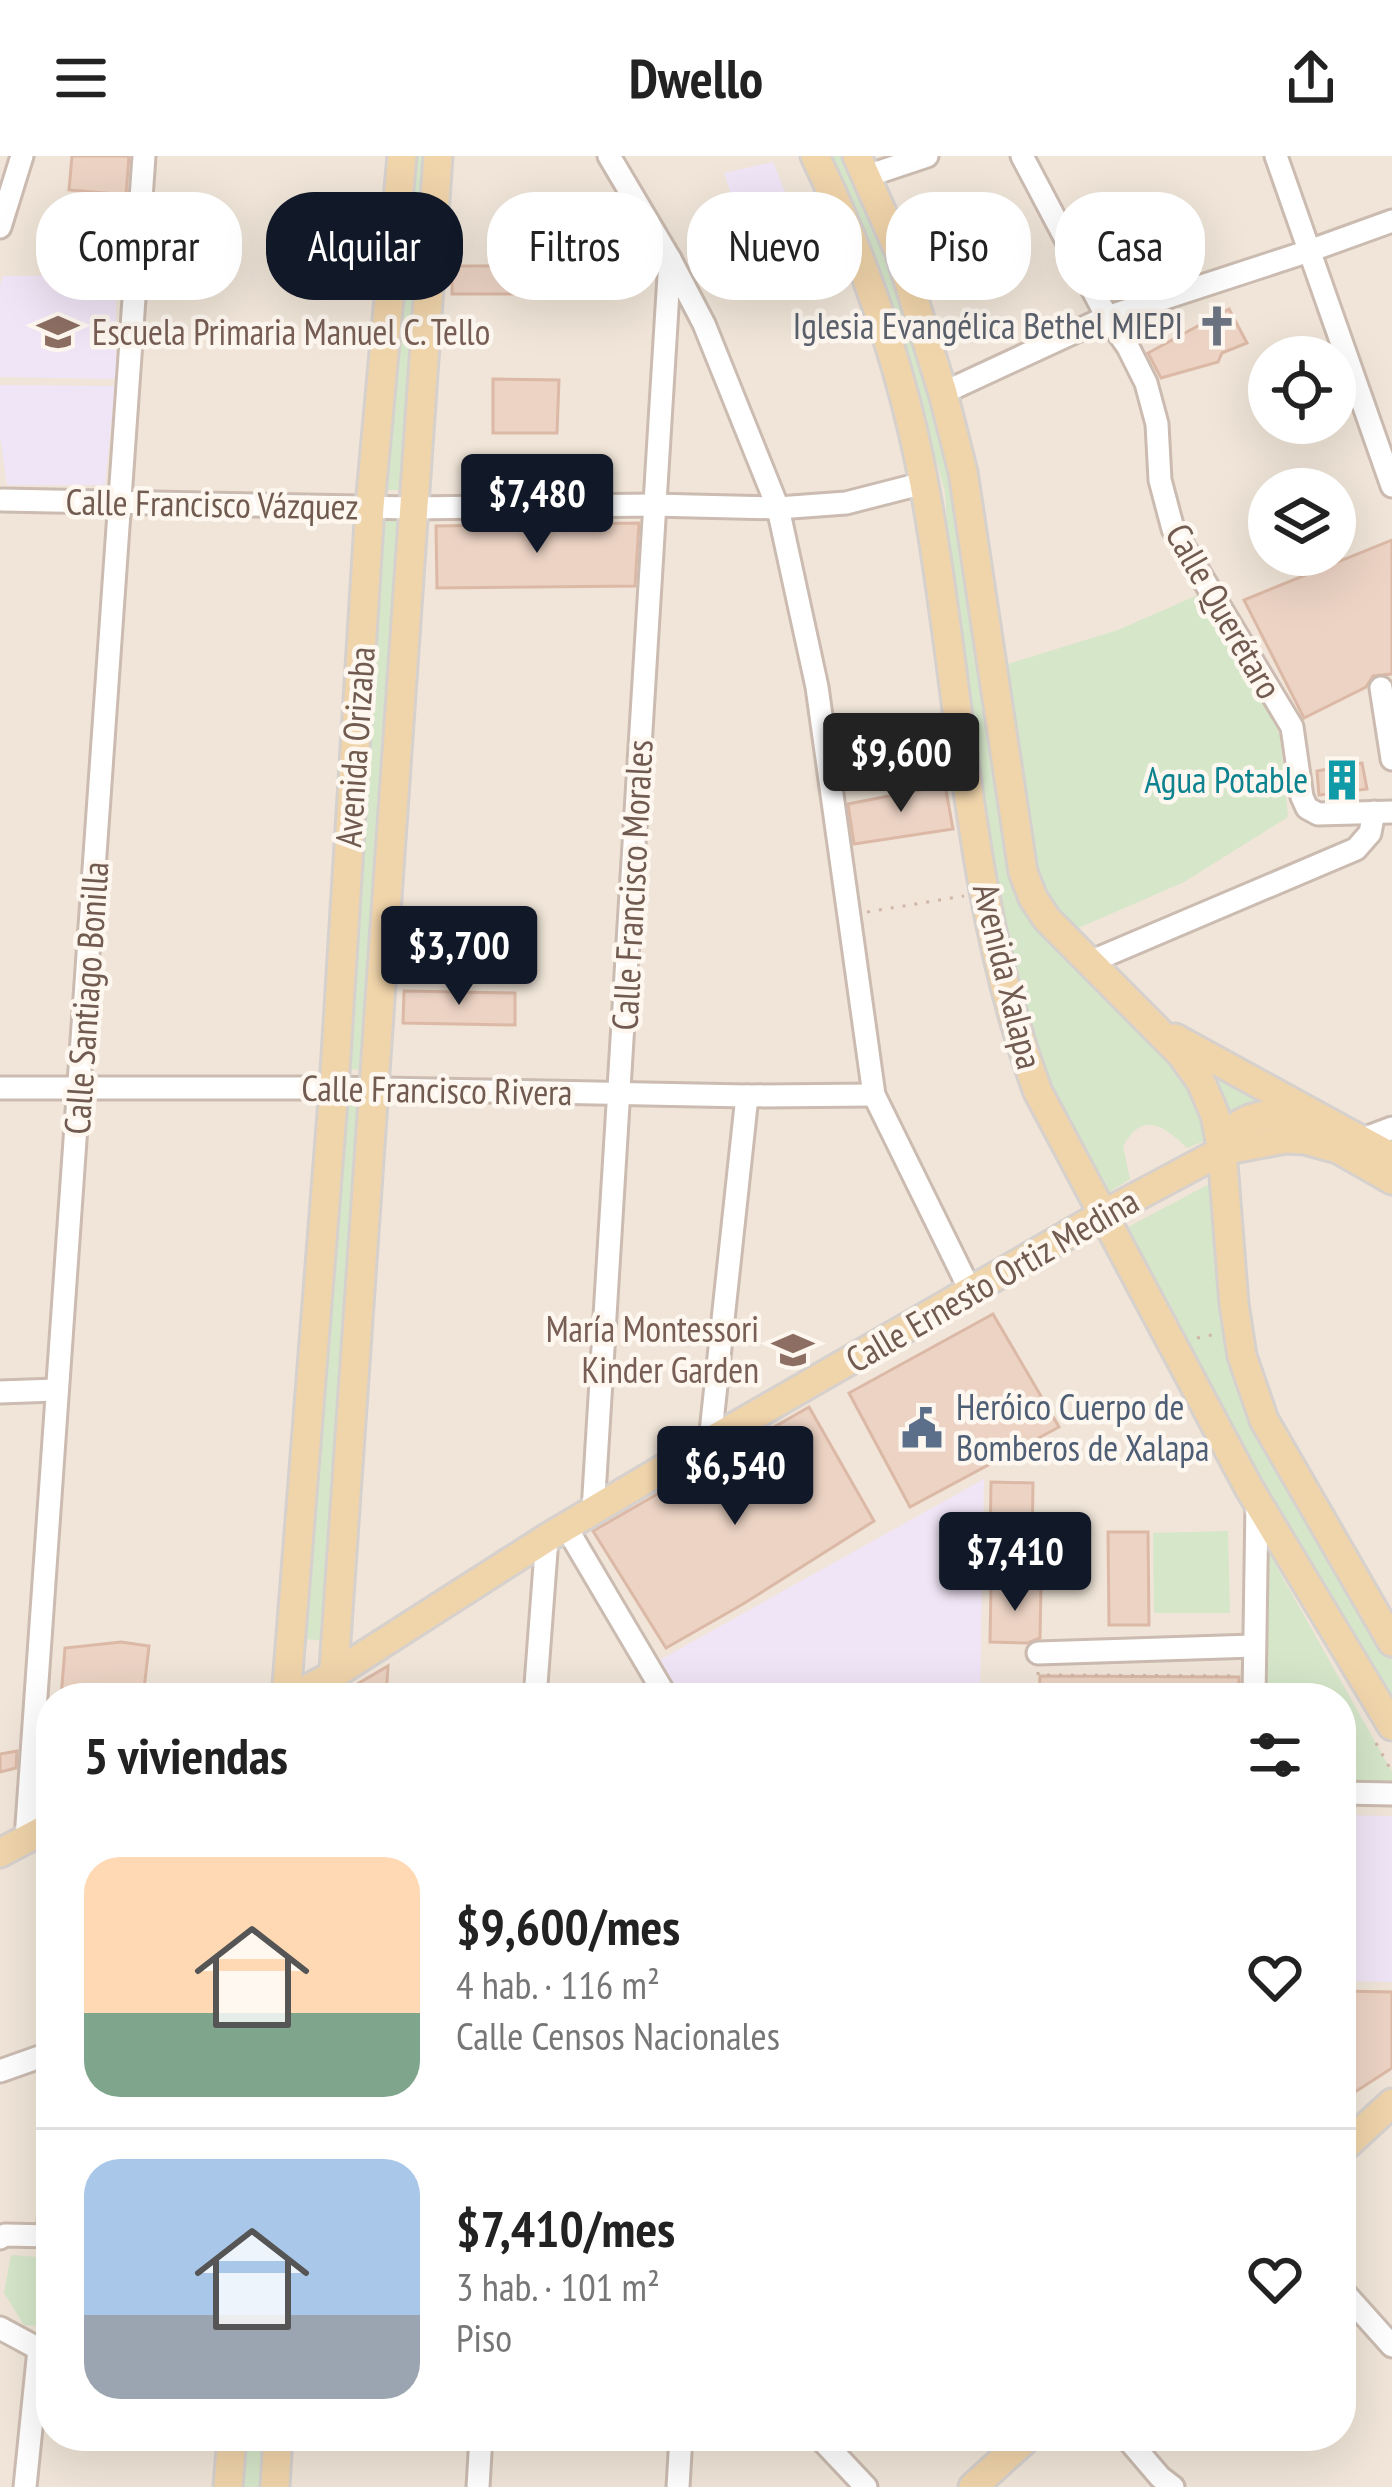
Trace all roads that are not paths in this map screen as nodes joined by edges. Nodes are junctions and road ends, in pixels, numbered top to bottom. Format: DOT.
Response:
graph roads {
  1 [pos="22,156"];
  2 [pos="144,156"];
  3 [pos="401,156"];
  4 [pos="438,156"];
  5 [pos="609,156"];
  6 [pos="815,156"];
  7 [pos="927,156"];
  8 [pos="1022,156"];
  9 [pos="1276,156"];
  10 [pos="862,166"];
  11 [pos="1392,221"];
  12 [pos="0,227"];
  13 [pos="1309,251"];
  14 [pos="670,259"];
  15 [pos="1106,317"];
  16 [pos="943,393"];
  17 [pos="924,483"];
  18 [pos="1392,486"];
  19 [pos="1,500"];
  20 [pos="121,504"];
  21 [pos="653,505"];
  22 [pos="370,506"];
  23 [pos="412,508"];
  24 [pos="778,508"];
  25 [pos="1381,688"];
  26 [pos="1392,759"];
  27 [pos="1383,812"];
  28 [pos="1090,962"];
  29 [pos="1152,1026"];
  30 [pos="0,1088"];
  31 [pos="80,1088"];
  32 [pos="334,1088"];
  33 [pos="375,1088"];
  34 [pos="620,1092"];
  35 [pos="874,1095"];
  36 [pos="747,1096"];
  37 [pos="1323,1117"];
  38 [pos="1392,1128"];
  39 [pos="1360,1140"];
  40 [pos="1222,1150"];
  41 [pos="1392,1157"];
  42 [pos="1392,1180"];
  43 [pos="1102,1215"];
  44 [pos="970,1292"];
  45 [pos="56,1390"];
  46 [pos="0,1392"];
  47 [pos="710,1441"];
  48 [pos="1257,1501"];
  49 [pos="593,1511"];
  50 [pos="556,1532"];
  51 [pos="1392,1642"];
  52 [pos="1255,1646"];
  53 [pos="1038,1653"];
  54 [pos="45,1683"];
  55 [pos="289,1683"];
  56 [pos="333,1683"];
  57 [pos="339,1683"];
  58 [pos="537,1683"];
  59 [pos="657,1683"];
  60 [pos="1250,1683"];
  61 [pos="1392,1726"];
  62 [pos="1356,1793"];
  63 [pos="1392,1794"];
  64 [pos="36,1834"];
  65 [pos="0,1853"];
  66 [pos="36,2058"];
  67 [pos="0,2071"];
  68 [pos="1392,2103"];
  69 [pos="1356,2136"];
  70 [pos="36,2235"];
  71 [pos="0,2237"];
  72 [pos="1356,2306"];
  73 [pos="0,2328"];
  74 [pos="36,2345"];
  75 [pos="1392,2346"];
  76 [pos="36,2414"];
  77 [pos="231,2451"];
  78 [pos="277,2451"];
  79 [pos="480,2451"];
  80 [pos="680,2451"];
  81 [pos="832,2451"];
  82 [pos="1013,2451"];
  83 [pos="1138,2451"];
  84 [pos="26,2487"];
  85 [pos="228,2487"];
  86 [pos="275,2487"];
  87 [pos="478,2487"];
  88 [pos="678,2487"];
  89 [pos="866,2487"];
  90 [pos="973,2487"];
  91 [pos="1173,2487"];
  1 -- 12 [label="street"];
  2 -- 20 [label="street, Calle Santiago Bonilla"];
  3 -- 22 [label="main road, Avenida Orizaba"];
  4 -- 23 [label="main road, Avenida Orizaba"];
  5 -- 14 [label="street"];
  6 -- 17 [label="main road, Avenida Xalapa"];
  7 -- 10 [label="street"];
  8 -- 15 [label="street, Calle Querétaro"];
  9 -- 13 [label="street"];
  10 -- 16 [label="main road, Avenida Xalapa"];
  11 -- 13 [label="street"];
  13 -- 15 [label="street"];
  13 -- 18 [label="street"];
  14 -- 21 [label="street, Calle Francisco Morales"];
  14 -- 24 [label="street"];
  15 -- 16 [label="street"];
  15 -- 27 [label="street, Calle Querétaro"];
  16 -- 28 [label="main road, Avenida Xalapa"];
  17 -- 24 [label="street, Calle Francisco Vázquez"];
  17 -- 43 [label="main road, Avenida Xalapa"];
  19 -- 20 [label="street, Calle Francisco Vázquez"];
  20 -- 22 [label="street, Calle Francisco Vázquez"];
  20 -- 31 [label="street, Calle Santiago Bonilla"];
  21 -- 23 [label="street, Calle Francisco Vázquez"];
  21 -- 24 [label="street, Calle Francisco Vázquez"];
  21 -- 34 [label="street, Calle Francisco Morales"];
  22 -- 23 [label="street, Calle Francisco Vázquez"];
  22 -- 32 [label="main road, Avenida Orizaba"];
  23 -- 33 [label="main road, Avenida Orizaba"];
  24 -- 35 [label="street"];
  25 -- 26 [label="street"];
  27 -- 28 [label="street"];
  28 -- 29 [label="main road, Avenida Xalapa"];
  29 -- 37 [label="main road"];
  29 -- 40 [label="main road, Avenida Xalapa"];
  30 -- 31 [label="street, Calle Francisco Rivera"];
  31 -- 32 [label="street, Calle Francisco Rivera"];
  31 -- 45 [label="street, Calle Santiago Bonilla"];
  32 -- 33 [label="street, Calle Francisco Rivera"];
  32 -- 55 [label="main road, Avenida Orizaba"];
  33 -- 34 [label="street, Calle Francisco Rivera"];
  33 -- 56 [label="main road, Avenida Orizaba"];
  34 -- 36 [label="street, Calle Francisco Rivera"];
  34 -- 49 [label="street, Calle Francisco Morales"];
  35 -- 36 [label="street, Calle Francisco Rivera"];
  35 -- 44 [label="street"];
  36 -- 47 [label="street"];
  37 -- 39 [label="main road"];
  37 -- 40 [label="main road"];
  38 -- 39 [label="street"];
  39 -- 41 [label="main road"];
  40 -- 42 [label="main road"];
  40 -- 43 [label="main road, Calle Ernesto Ortiz Medina"];
  40 -- 51 [label="main road, Avenida Xalapa"];
  43 -- 44 [label="main road, Calle Ernesto Ortiz Medina"];
  43 -- 48 [label="main road, Avenida Xalapa"];
  44 -- 47 [label="main road, Calle Ernesto Ortiz Medina"];
  45 -- 46 [label="street"];
  45 -- 54 [label="street, Calle Santiago Bonilla"];
  47 -- 49 [label="main road, Calle Ernesto Ortiz Medina"];
  48 -- 52 [label="street"];
  48 -- 61 [label="main road, Avenida Xalapa"];
  49 -- 50 [label="main road, Calle Ernesto Ortiz Medina"];
  50 -- 57 [label="main road, Calle Ernesto Ortiz Medina"];
  50 -- 58 [label="street"];
  50 -- 59 [label="street"];
  52 -- 53 [label="street"];
  52 -- 60 [label="street"];
  62 -- 63 [label="street"];
  64 -- 65 [label="main road"];
  66 -- 67 [label="street"];
  68 -- 69 [label="main road"];
  70 -- 71 [label="street"];
  72 -- 75 [label="street"];
  73 -- 74 [label="street"];
  76 -- 84 [label="street"];
  77 -- 85 [label="main road"];
  78 -- 86 [label="main road"];
  79 -- 87 [label="street"];
  80 -- 88 [label="street"];
  81 -- 89 [label="street"];
  82 -- 90 [label="main road"];
  83 -- 91 [label="street"];
}
